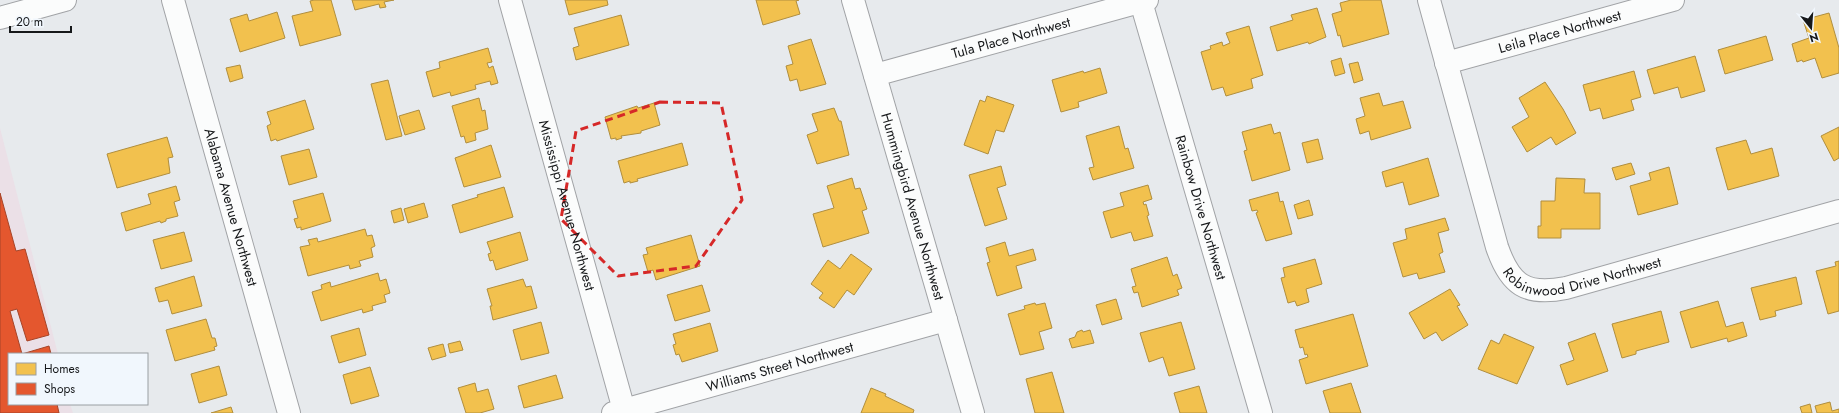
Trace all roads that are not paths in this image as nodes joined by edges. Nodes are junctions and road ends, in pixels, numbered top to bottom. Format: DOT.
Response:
graph roads {
  1 [pos="65,0"];
  2 [pos="174,0"];
  3 [pos="510,0"];
  4 [pos="854,0"];
  5 [pos="1429,0"];
  6 [pos="1673,0"];
  7 [pos="1144,1"];
  8 [pos="0,18"];
  9 [pos="1446,63"];
  10 [pos="876,76"];
  11 [pos="1839,211"];
  12 [pos="946,320"];
  13 [pos="618,411"];
  14 [pos="289,413"];
  15 [pos="973,413"];
  16 [pos="1261,413"];
  1 -- 8 [label="street"];
  2 -- 14 [label="street, Alabama Avenue Northwest"];
  3 -- 13 [label="street, Mississippi Avenue Northwest"];
  4 -- 10 [label="street, Hummingbird Avenue Northwest"];
  5 -- 9 [label="street, Robinwood Drive Northwest"];
  6 -- 9 [label="street, Leila Place Northwest"];
  7 -- 10 [label="street, Tula Place Northwest"];
  7 -- 16 [label="street, Rainbow Drive Northwest"];
  9 -- 11 [label="street, Robinwood Drive Northwest"];
  10 -- 12 [label="street, Hummingbird Avenue Northwest"];
  12 -- 13 [label="street, Williams Street Northwest"];
  12 -- 15 [label="street, Hummingbird Avenue Northwest"];
}
